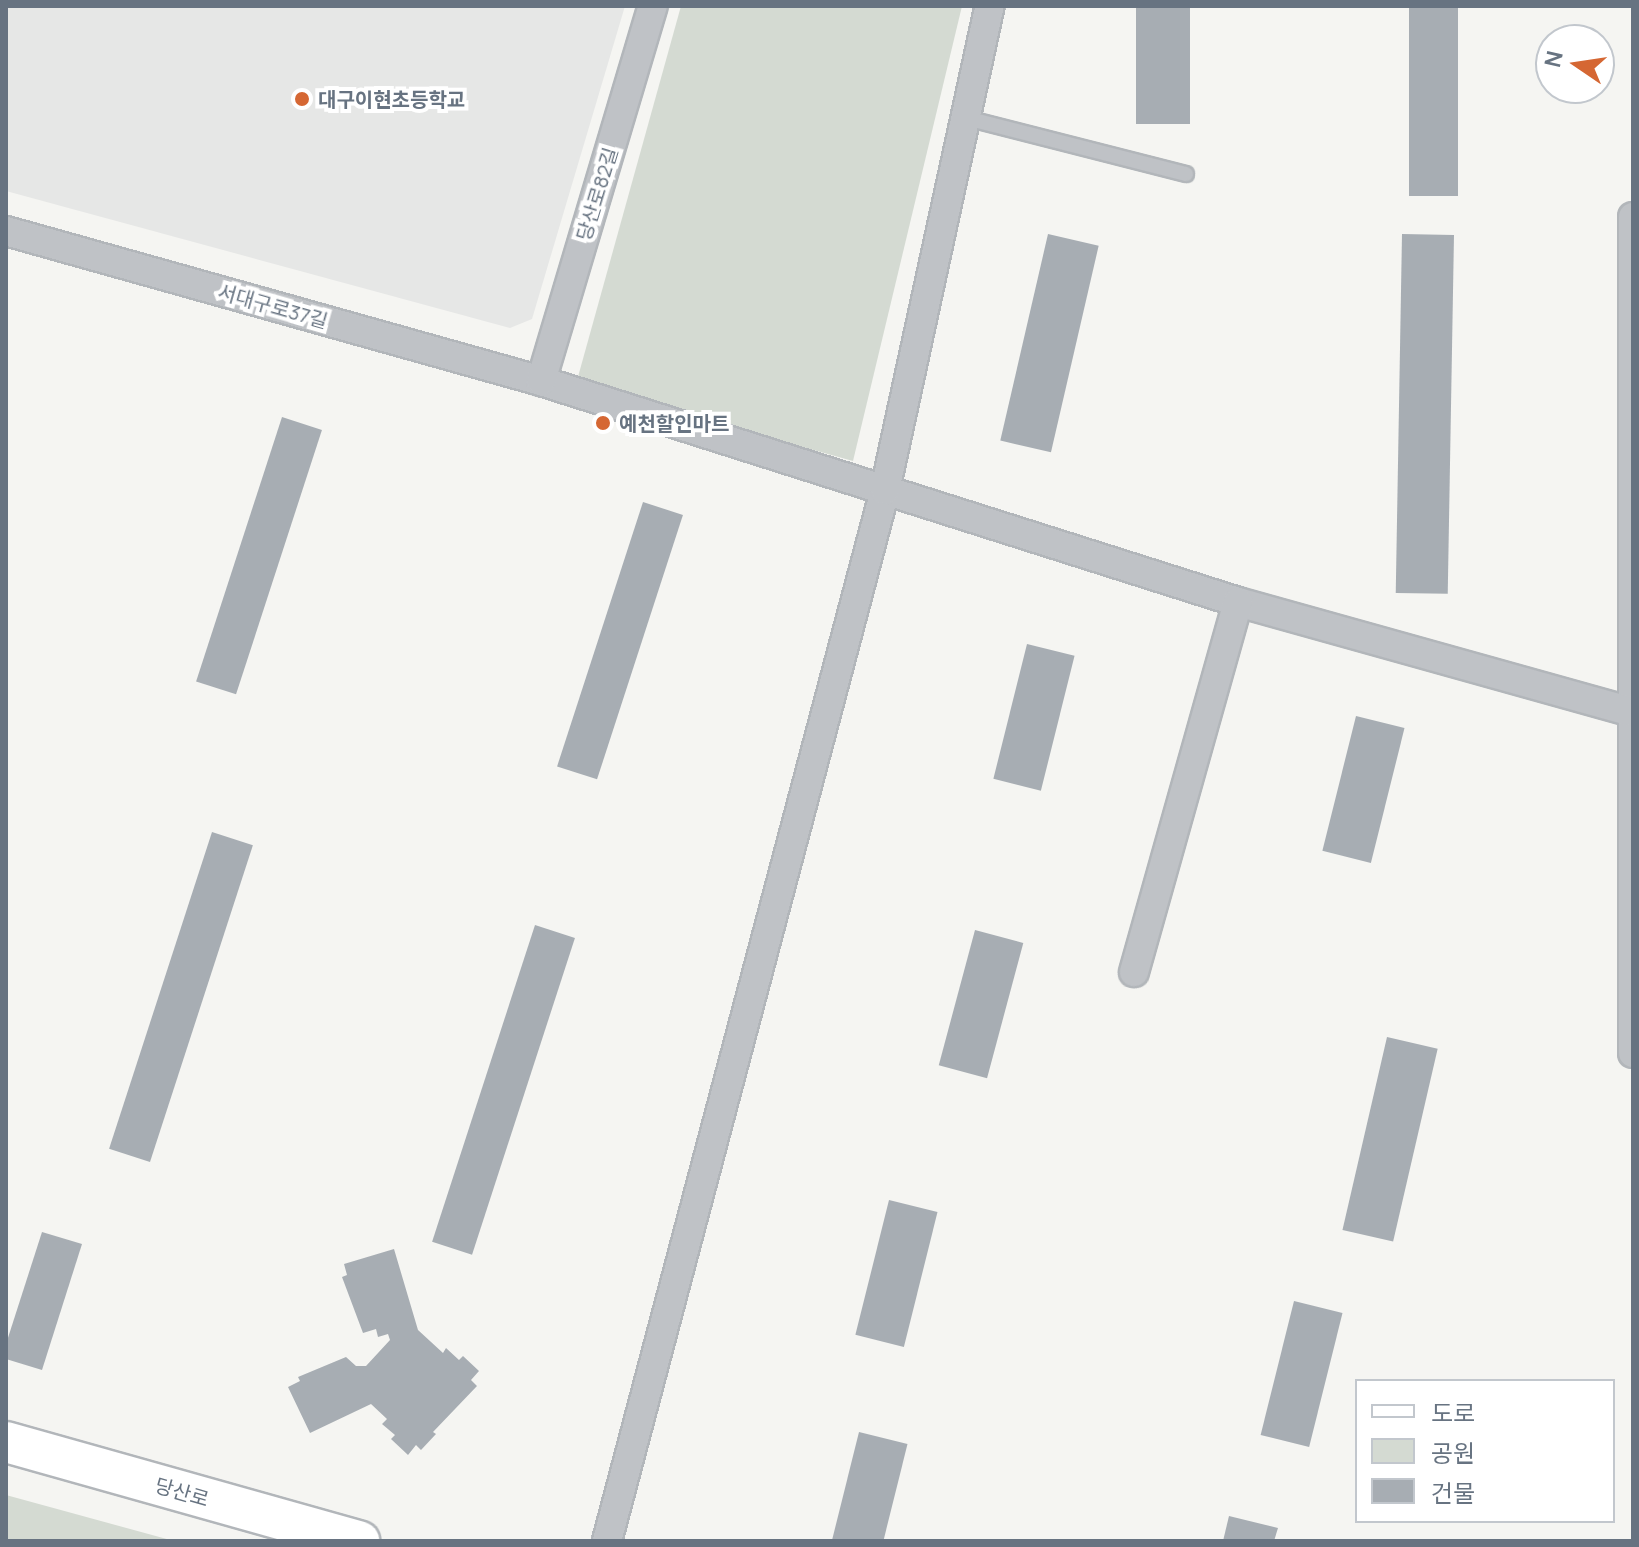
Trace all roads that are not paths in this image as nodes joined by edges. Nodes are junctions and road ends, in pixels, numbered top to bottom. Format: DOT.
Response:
graph roads {
  1 [pos="653,6"];
  2 [pos="990,6"];
  3 [pos="966,118"];
  4 [pos="1186,174"];
  5 [pos="1633,217"];
  6 [pos="6,231"];
  7 [pos="1632,321"];
  8 [pos="541,381"];
  9 [pos="885,490"];
  10 [pos="1238,602"];
  11 [pos="1632,712"];
  12 [pos="1633,919"];
  13 [pos="1134,972"];
  14 [pos="1633,1053"];
  15 [pos="6,1442"];
  16 [pos="359,1541"];
  17 [pos="607,1541"];
  1 -- 8 [label="street, 당산로82길"];
  2 -- 3 [label="street"];
  3 -- 4 [label="lane"];
  3 -- 9 [label="street"];
  5 -- 7 [label="street"];
  6 -- 8 [label="street, 서대구로37길"];
  7 -- 11 [label="street"];
  8 -- 9 [label="street, 서대구로37길"];
  9 -- 10 [label="street, 서대구로37길"];
  9 -- 17 [label="street"];
  10 -- 11 [label="street, 서대구로37길"];
  10 -- 13 [label="street"];
  11 -- 12 [label="street"];
  12 -- 14 [label="street"];
  15 -- 16 [label="main road, 당산로"];
}
